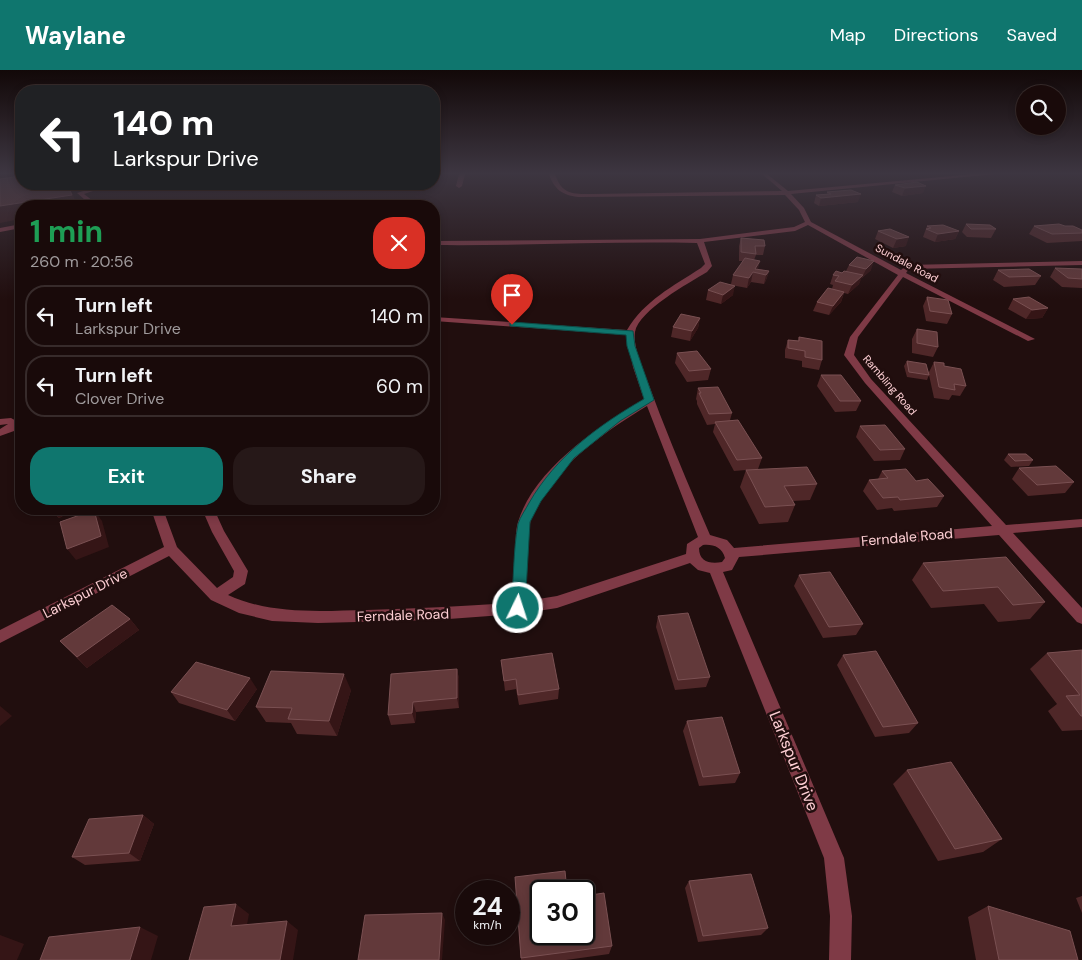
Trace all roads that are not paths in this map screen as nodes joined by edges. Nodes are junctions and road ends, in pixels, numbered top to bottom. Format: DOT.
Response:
graph roads {
  1 [pos="806,216"];
  2 [pos="808,223"];
  3 [pos="15,227"];
  4 [pos="0,230"];
  5 [pos="700,241"];
  6 [pos="440,243"];
  7 [pos="1082,263"];
  8 [pos="902,274"];
  9 [pos="440,319"];
  10 [pos="630,333"];
  11 [pos="1031,339"];
  12 [pos="649,400"];
  13 [pos="159,515"];
  14 [pos="211,515"];
  15 [pos="1082,523"];
  16 [pos="1001,528"];
  17 [pos="705,539"];
  18 [pos="171,549"];
  19 [pos="731,553"];
  20 [pos="693,557"];
  21 [pos="715,569"];
  22 [pos="216,596"];
  23 [pos="518,608"];
  24 [pos="1082,618"];
  25 [pos="0,637"];
  26 [pos="840,960"];
  1 -- 2 [label="street"];
  2 -- 5 [label="street"];
  2 -- 8 [label="street, Sundale Road"];
  3 -- 4 [label="street"];
  5 -- 6 [label="street"];
  5 -- 10 [label="street"];
  7 -- 8 [label="street"];
  8 -- 11 [label="street, Sundale Road"];
  8 -- 16 [label="street, Rambling Road"];
  9 -- 10 [label="street"];
  10 -- 12 [label="street"];
  12 -- 17 [label="street"];
  12 -- 23 [label="street"];
  13 -- 18 [label="street, Ferndale Road"];
  14 -- 22 [label="street"];
  15 -- 16 [label="street, Ferndale Road"];
  16 -- 19 [label="street, Ferndale Road"];
  16 -- 24 [label="street, Rambling Road"];
  17 -- 19 [label="street"];
  17 -- 20 [label="street"];
  18 -- 22 [label="street, Ferndale Road"];
  18 -- 25 [label="street, Larkspur Drive"];
  19 -- 21 [label="street"];
  20 -- 21 [label="street"];
  20 -- 23 [label="street, Ferndale Road"];
  21 -- 26 [label="street, Larkspur Drive"];
  22 -- 23 [label="street, Ferndale Road"];
}
